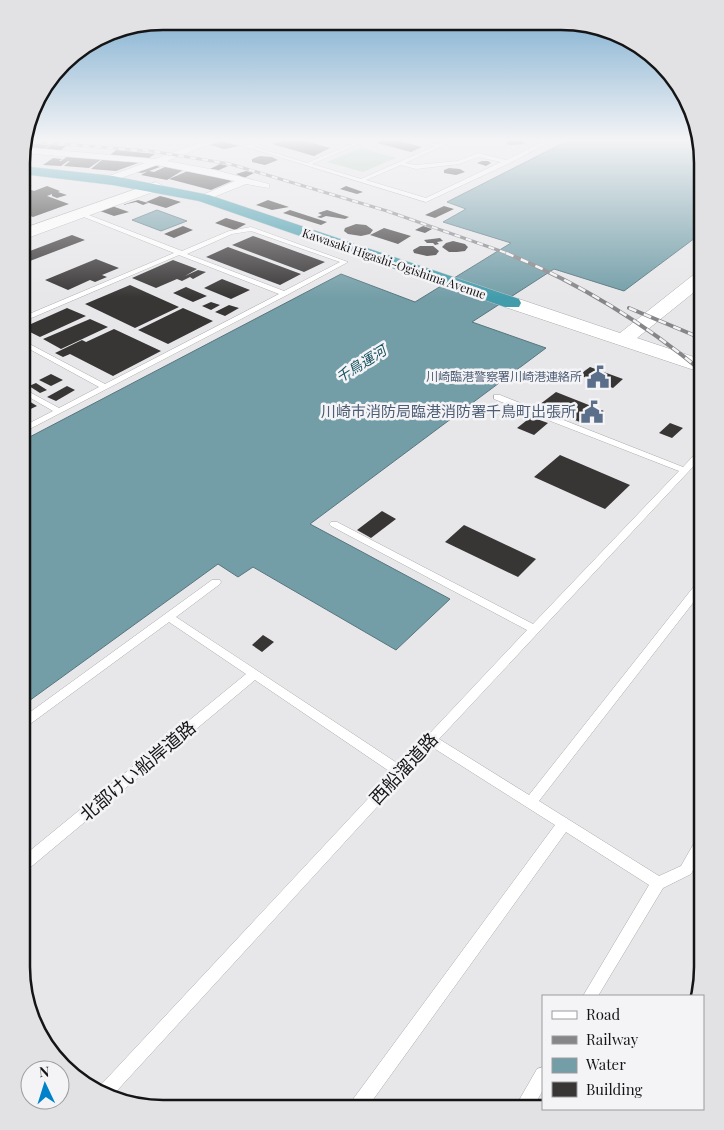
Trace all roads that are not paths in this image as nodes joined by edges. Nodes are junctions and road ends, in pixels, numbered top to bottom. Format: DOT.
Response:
graph roads {
  1 [pos="138,193"];
  2 [pos="183,193"];
  3 [pos="216,193"];
  4 [pos="405,193"];
  5 [pos="444,193"];
  6 [pos="204,198"];
  7 [pos="81,214"];
  8 [pos="30,233"];
  9 [pos="180,254"];
  10 [pos="694,288"];
  11 [pos="285,294"];
  12 [pos="512,303"];
  13 [pos="30,317"];
  14 [pos="623,340"];
  15 [pos="30,346"];
  16 [pos="694,364"];
  17 [pos="106,387"];
  18 [pos="30,395"];
  19 [pos="497,397"];
  20 [pos="59,411"];
  21 [pos="30,426"];
  22 [pos="694,459"];
  23 [pos="683,470"];
  24 [pos="334,524"];
  25 [pos="216,582"];
  26 [pos="694,593"];
  27 [pos="169,617"];
  28 [pos="534,629"];
  29 [pos="254,674"];
  30 [pos="30,718"];
  31 [pos="430,740"];
  32 [pos="401,772"];
  33 [pos="530,803"];
  34 [pos="564,824"];
  35 [pos="694,856"];
  36 [pos="30,860"];
  37 [pos="658,883"];
  38 [pos="591,995"];
  39 [pos="542,1077"];
  40 [pos="108,1088"];
  41 [pos="363,1100"];
  42 [pos="528,1100"];
  1 -- 7 [label="street"];
  2 -- 6 [label="highway, Kawasaki Higashi-Ogishima Avenue"];
  3 -- 6 [label="street"];
  4 -- 5 [label="lane"];
  6 -- 12 [label="highway, Kawasaki Higashi-Ogishima Avenue"];
  7 -- 8 [label="street"];
  7 -- 9 [label="lane"];
  9 -- 11 [label="lane"];
  9 -- 11 [label="lane"];
  9 -- 13 [label="lane"];
  10 -- 14 [label="street"];
  11 -- 17 [label="lane"];
  12 -- 14 [label="street, Kawasaki Higashi-Ogishima Avenue"];
  14 -- 16 [label="street, Kawasaki Higashi-Ogishima Avenue"];
  15 -- 17 [label="lane"];
  17 -- 20 [label="lane"];
  18 -- 20 [label="lane"];
  19 -- 23 [label="lane"];
  20 -- 21 [label="lane"];
  22 -- 23 [label="lane, 西船溜道路"];
  23 -- 28 [label="lane, 西船溜道路"];
  24 -- 28 [label="lane"];
  25 -- 27 [label="lane"];
  26 -- 33 [label="lane"];
  27 -- 29 [label="lane"];
  27 -- 30 [label="lane"];
  28 -- 31 [label="lane, 西船溜道路"];
  29 -- 32 [label="lane"];
  29 -- 36 [label="lane, 北部けい船岸道路"];
  31 -- 32 [label="lane, 西船溜道路"];
  31 -- 33 [label="lane"];
  32 -- 40 [label="lane, 西船溜道路"];
  33 -- 34 [label="lane"];
  34 -- 37 [label="lane"];
  34 -- 41 [label="lane"];
  35 -- 37 [label="lane"];
  37 -- 38 [label="lane"];
  39 -- 42 [label="lane"];
}
